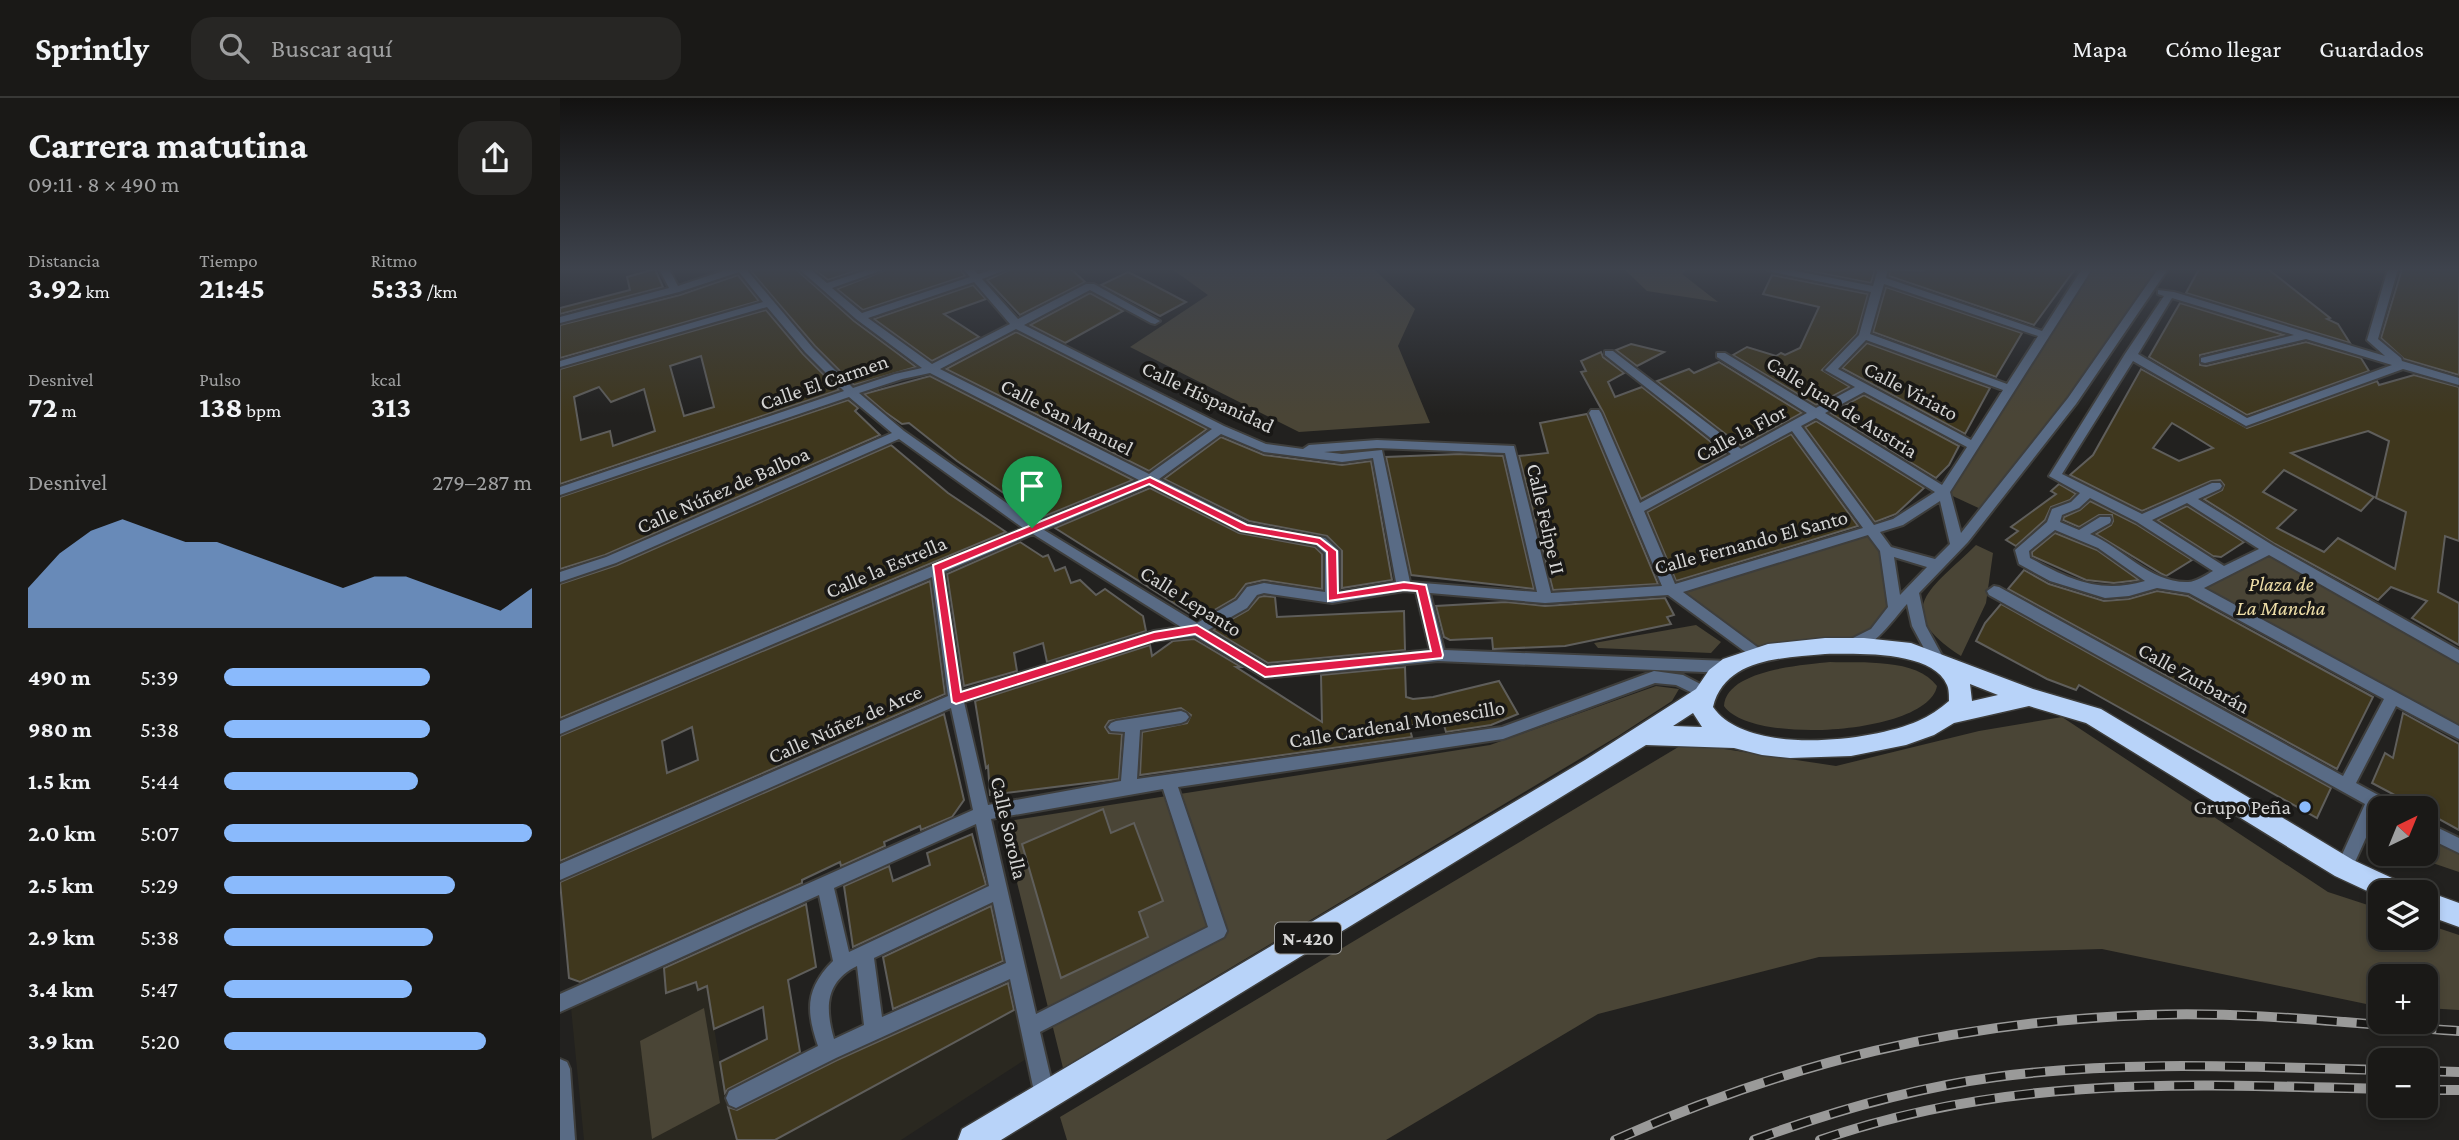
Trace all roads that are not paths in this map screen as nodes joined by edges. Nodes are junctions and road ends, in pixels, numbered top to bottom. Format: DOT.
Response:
graph roads {
  1 [pos="721,318"];
  2 [pos="781,318"];
  3 [pos="861,318"];
  4 [pos="1010,318"];
  5 [pos="1031,318"];
  6 [pos="1149,318"];
  7 [pos="1869,318"];
  8 [pos="1994,318"];
  9 [pos="2056,318"];
  10 [pos="2130,318"];
  11 [pos="2154,318"];
  12 [pos="2247,318"];
  13 [pos="2379,318"];
  14 [pos="1155,321"];
  15 [pos="1017,325"];
  16 [pos="2045,335"];
  17 [pos="1864,336"];
  18 [pos="2306,336"];
  19 [pos="1609,353"];
  20 [pos="2130,354"];
  21 [pos="1721,355"];
  22 [pos="2205,360"];
  23 [pos="560,364"];
  24 [pos="2403,365"];
  25 [pos="931,369"];
  26 [pos="2459,382"];
  27 [pos="1863,388"];
  28 [pos="2010,389"];
  29 [pos="853,394"];
  30 [pos="1595,414"];
  31 [pos="1816,415"];
  32 [pos="1795,426"];
  33 [pos="1220,429"];
  34 [pos="900,433"];
  35 [pos="1974,446"];
  36 [pos="1510,449"];
  37 [pos="1300,452"];
  38 [pos="1741,455"];
  39 [pos="1150,480"];
  40 [pos="2216,486"];
  41 [pos="560,491"];
  42 [pos="1944,492"];
  43 [pos="2088,493"];
  44 [pos="2188,498"];
  45 [pos="1636,510"];
  46 [pos="2142,519"];
  47 [pos="2105,520"];
  48 [pos="2053,524"];
  49 [pos="1032,528"];
  50 [pos="1870,532"];
  51 [pos="2081,536"];
  52 [pos="1956,545"];
  53 [pos="2269,549"];
  54 [pos="1886,550"];
  55 [pos="1938,565"];
  56 [pos="937,568"];
  57 [pos="2224,572"];
  58 [pos="560,577"];
  59 [pos="2157,583"];
  60 [pos="1404,586"];
  61 [pos="1422,588"];
  62 [pos="2192,588"];
  63 [pos="1671,590"];
  64 [pos="1994,591"];
  65 [pos="1912,593"];
  66 [pos="1332,598"];
  67 [pos="1545,598"];
  68 [pos="1895,608"];
  69 [pos="1197,629"];
  70 [pos="1850,646"];
  71 [pos="1438,655"];
  72 [pos="1759,656"];
  73 [pos="2459,657"];
  74 [pos="1940,662"];
  75 [pos="1728,667"];
  76 [pos="1703,694"];
  77 [pos="2029,697"];
  78 [pos="2393,697"];
  79 [pos="956,699"];
  80 [pos="1948,715"];
  81 [pos="1181,717"];
  82 [pos="1133,725"];
  83 [pos="1116,727"];
  84 [pos="560,728"];
  85 [pos="2459,733"];
  86 [pos="1642,735"];
  87 [pos="1734,738"];
  88 [pos="1169,782"];
  89 [pos="2346,786"];
  90 [pos="1129,787"];
  91 [pos="2368,798"];
  92 [pos="983,813"];
  93 [pos="2368,826"];
  94 [pos="2438,835"];
  95 [pos="2459,846"];
  96 [pos="2344,868"];
  97 [pos="560,872"];
  98 [pos="2370,880"];
  99 [pos="825,884"];
  100 [pos="1000,890"];
  101 [pos="2438,907"];
  102 [pos="2459,915"];
  103 [pos="865,954"];
  104 [pos="843,964"];
  105 [pos="1017,967"];
  106 [pos="560,1003"];
  107 [pos="1030,1027"];
  108 [pos="874,1030"];
  109 [pos="829,1051"];
  110 [pos="560,1069"];
  111 [pos="1045,1096"];
  112 [pos="736,1098"];
  113 [pos="565,1140"];
  114 [pos="973,1140"];
  1 -- 23 [label="street"];
  2 -- 29 [label="street, Calle Lepanto"];
  3 -- 25 [label="street, Calle San Manuel"];
  4 -- 15 [label="street, Calle Hispanidad"];
  5 -- 15 [label="street, Calle El Carmen"];
  6 -- 14 [label="street, Calle El Carmen"];
  7 -- 17 [label="street"];
  8 -- 16 [label="street"];
  9 -- 16 [label="street, Calle Fernando El Santo"];
  10 -- 52 [label="street"];
  11 -- 20 [label="street"];
  12 -- 18 [label="street"];
  13 -- 24 [label="street"];
  15 -- 25 [label="street, Calle El Carmen"];
  15 -- 33 [label="street, Calle Hispanidad"];
  16 -- 28 [label="street, Calle Fernando El Santo"];
  17 -- 27 [label="street, Calle Viriato"];
  17 -- 28 [label="street"];
  18 -- 22 [label="street"];
  18 -- 24 [label="street"];
  19 -- 38 [label="street"];
  20 -- 24 [label="street"];
  20 -- 43 [label="street"];
  21 -- 31 [label="street, Calle Juan de Austria"];
  24 -- 26 [label="street"];
  25 -- 29 [label="street, Calle El Carmen"];
  25 -- 39 [label="street, Calle San Manuel"];
  27 -- 31 [label="street, Calle la Flor"];
  27 -- 35 [label="street, Calle Viriato"];
  28 -- 35 [label="street, Calle Fernando El Santo"];
  29 -- 34 [label="street, Calle Lepanto"];
  29 -- 41 [label="street, Calle El Carmen"];
  30 -- 45 [label="street"];
  31 -- 32 [label="street, Calle la Flor"];
  31 -- 42 [label="street, Calle Juan de Austria"];
  32 -- 38 [label="street, Calle la Flor"];
  32 -- 50 [label="street"];
  33 -- 37 [label="street, Calle Hispanidad"];
  33 -- 39 [label="street, Calle la Estrella"];
  34 -- 49 [label="street, Calle Lepanto"];
  34 -- 58 [label="street, Calle Núñez de Balboa"];
  35 -- 42 [label="street, Calle Fernando El Santo"];
  36 -- 37 [label="street, Calle Hispanidad"];
  36 -- 67 [label="street, Calle Felipe II"];
  37 -- 60 [label="street"];
  38 -- 45 [label="street, Calle la Flor"];
  39 -- 49 [label="street, Calle la Estrella"];
  39 -- 66 [label="street, Calle San Manuel"];
  40 -- 44 [label="street"];
  42 -- 50 [label="street, Calle Fernando El Santo"];
  42 -- 52 [label="street"];
  43 -- 46 [label="street"];
  43 -- 48 [label="street"];
  44 -- 46 [label="street"];
  44 -- 53 [label="street"];
  45 -- 63 [label="street"];
  46 -- 57 [label="street"];
  47 -- 51 [label="street"];
  48 -- 51 [label="street"];
  48 -- 59 [label="street"];
  49 -- 56 [label="street, Calle la Estrella"];
  49 -- 69 [label="street, Calle Lepanto"];
  50 -- 54 [label="street, Calle Fernando El Santo"];
  50 -- 63 [label="street, Calle Fernando El Santo"];
  51 -- 59 [label="street"];
  52 -- 55 [label="street"];
  53 -- 57 [label="street"];
  53 -- 73 [label="street"];
  54 -- 55 [label="street"];
  54 -- 68 [label="street"];
  55 -- 65 [label="street"];
  56 -- 79 [label="street, Calle Sorolla"];
  56 -- 84 [label="street, Calle la Estrella"];
  57 -- 62 [label="street"];
  59 -- 62 [label="street"];
  60 -- 61 [label="street, Calle Fernando El Santo"];
  60 -- 66 [label="street, Calle Fernando El Santo"];
  61 -- 67 [label="street, Calle Fernando El Santo"];
  61 -- 71 [label="street"];
  62 -- 78 [label="street"];
  63 -- 67 [label="street, Calle Fernando El Santo"];
  63 -- 72 [label="street"];
  64 -- 89 [label="street, Calle Zurbarán"];
  65 -- 68 [label="street"];
  65 -- 74 [label="street"];
  66 -- 69 [label="street, Calle Fernando El Santo"];
  68 -- 70 [label="street"];
  69 -- 71 [label="street, Calle Lepanto"];
  69 -- 79 [label="street, Calle Núñez de Arce"];
  70 -- 72 [label="highway"];
  70 -- 74 [label="highway"];
  71 -- 75 [label="street, Calle Lepanto"];
  72 -- 75 [label="highway"];
  74 -- 77 [label="highway"];
  74 -- 80 [label="highway"];
  75 -- 76 [label="highway"];
  76 -- 86 [label="highway, N-420"];
  76 -- 87 [label="highway"];
  76 -- 88 [label="street, Calle Cardenal Monescillo"];
  77 -- 80 [label="highway"];
  77 -- 96 [label="highway"];
  78 -- 85 [label="street"];
  78 -- 89 [label="street"];
  79 -- 92 [label="street, Calle Sorolla"];
  79 -- 97 [label="street, Calle Núñez de Arce"];
  80 -- 87 [label="highway"];
  81 -- 82 [label="street"];
  82 -- 83 [label="street"];
  82 -- 90 [label="street"];
  86 -- 87 [label="highway"];
  86 -- 111 [label="highway, N-420"];
  88 -- 90 [label="street, Calle Cardenal Monescillo"];
  88 -- 107 [label="street"];
  89 -- 91 [label="street, Calle Zurbarán"];
  90 -- 92 [label="street, Calle Cardenal Monescillo"];
  92 -- 99 [label="street, Calle Cardenal Monescillo"];
  92 -- 100 [label="street, Calle Sorolla"];
  93 -- 96 [label="street"];
  94 -- 95 [label="street"];
  96 -- 98 [label="highway"];
  99 -- 104 [label="street"];
  99 -- 106 [label="street, Calle Cardenal Monescillo"];
  100 -- 103 [label="street"];
  100 -- 105 [label="street, Calle Sorolla"];
  101 -- 102 [label="highway"];
  103 -- 104 [label="street"];
  103 -- 108 [label="street"];
  104 -- 109 [label="street"];
  105 -- 107 [label="street, Calle Sorolla"];
  105 -- 108 [label="street"];
  107 -- 111 [label="street, Calle Sorolla"];
  108 -- 109 [label="street"];
  109 -- 112 [label="street"];
  110 -- 113 [label="street"];
  111 -- 114 [label="highway, N-420"];
}
